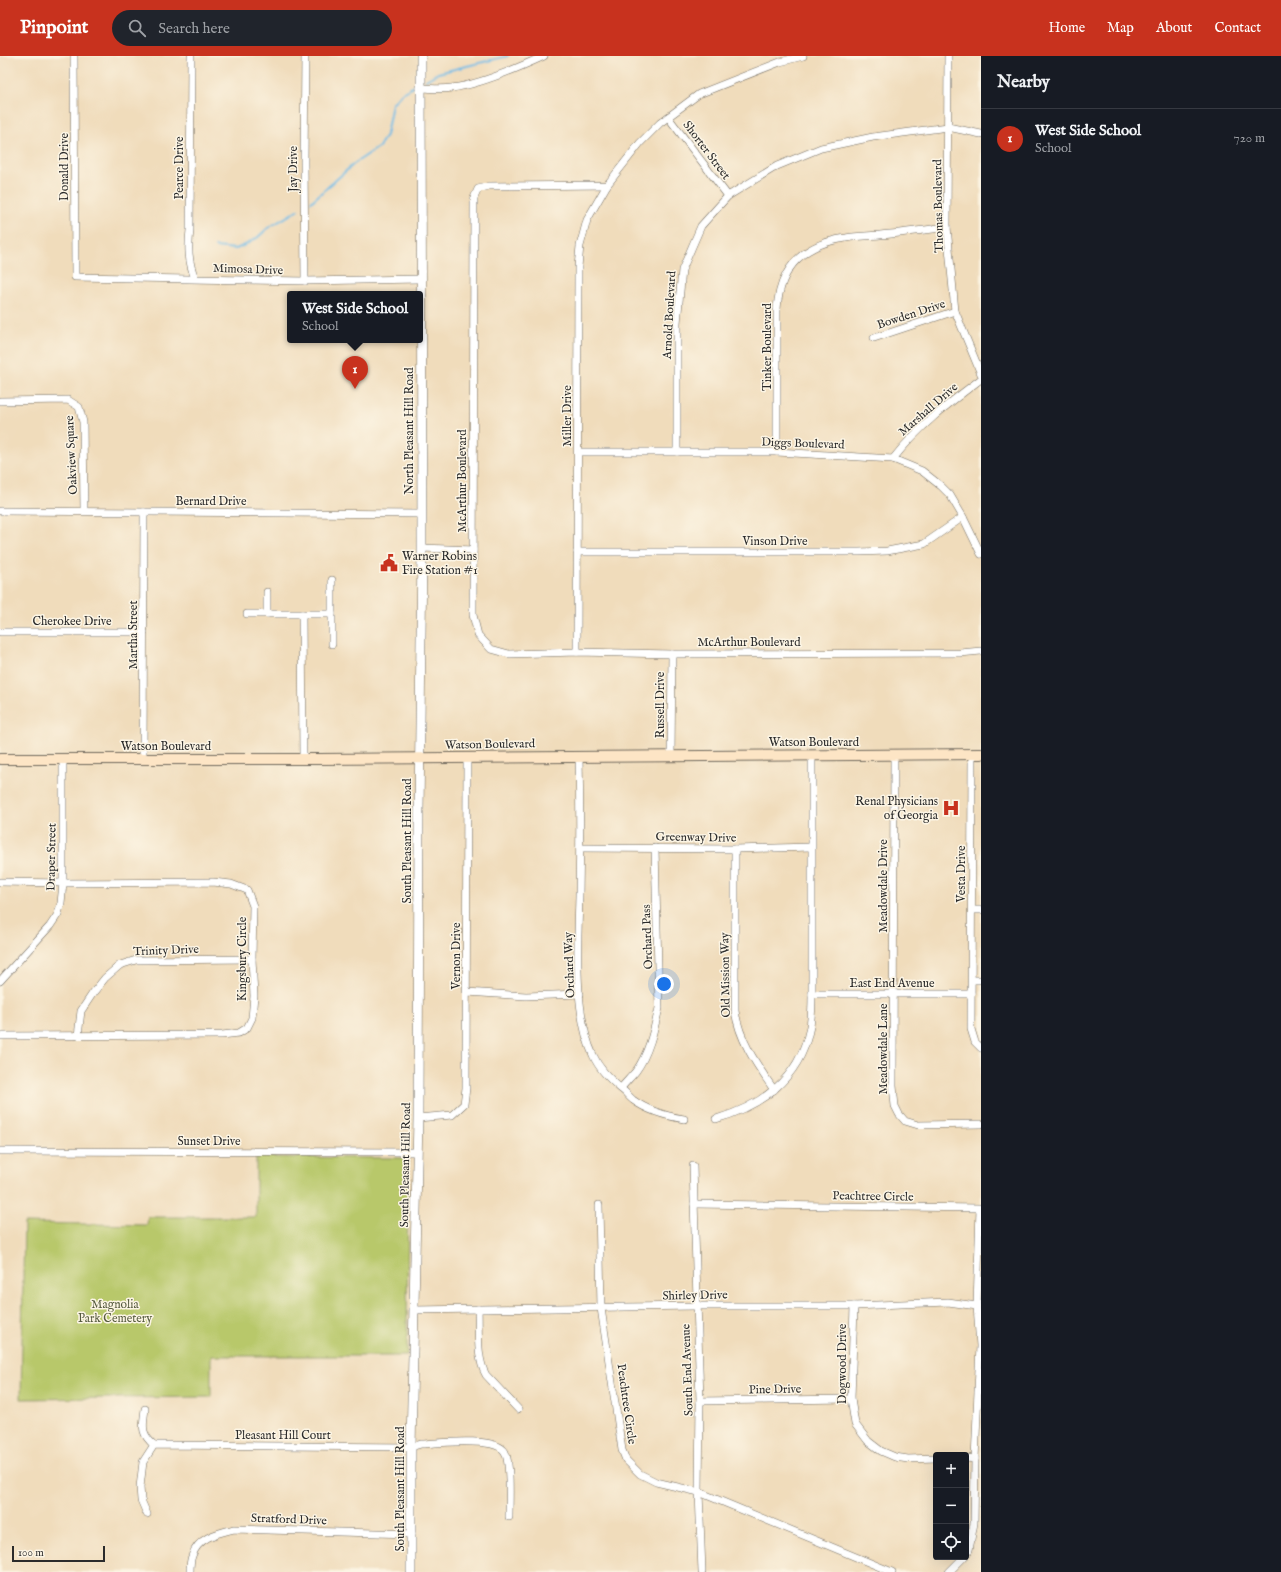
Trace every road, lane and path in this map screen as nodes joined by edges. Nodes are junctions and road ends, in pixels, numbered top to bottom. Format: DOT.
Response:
graph roads {
  1 [pos="74,56"];
  2 [pos="191,56"];
  3 [pos="305,56"];
  4 [pos="420,56"];
  5 [pos="544,56"];
  6 [pos="803,56"];
  7 [pos="948,56"];
  8 [pos="789,58"];
  9 [pos="420,88"];
  10 [pos="668,117"];
  11 [pos="948,127"];
  12 [pos="981,134"];
  13 [pos="606,185"];
  14 [pos="728,196"];
  15 [pos="947,227"];
  16 [pos="75,277"];
  17 [pos="195,278"];
  18 [pos="420,279"];
  19 [pos="305,281"];
  20 [pos="420,291"];
  21 [pos="955,311"];
  22 [pos="874,338"];
  23 [pos="420,343"];
  24 [pos="981,374"];
  25 [pos="981,379"];
  26 [pos="0,401"];
  27 [pos="578,452"];
  28 [pos="677,452"];
  29 [pos="777,452"];
  30 [pos="893,459"];
  31 [pos="0,511"];
  32 [pos="84,511"];
  33 [pos="144,512"];
  34 [pos="421,514"];
  35 [pos="963,517"];
  36 [pos="422,548"];
  37 [pos="473,550"];
  38 [pos="577,552"];
  39 [pos="981,554"];
  40 [pos="332,580"];
  41 [pos="267,592"];
  42 [pos="247,614"];
  43 [pos="267,614"];
  44 [pos="302,614"];
  45 [pos="332,614"];
  46 [pos="0,632"];
  47 [pos="144,632"];
  48 [pos="332,644"];
  49 [pos="981,651"];
  50 [pos="577,652"];
  51 [pos="672,654"];
  52 [pos="977,754"];
  53 [pos="812,755"];
  54 [pos="894,755"];
  55 [pos="671,756"];
  56 [pos="579,757"];
  57 [pos="420,758"];
  58 [pos="467,758"];
  59 [pos="0,759"];
  60 [pos="63,759"];
  61 [pos="143,759"];
  62 [pos="303,759"];
  63 [pos="811,847"];
  64 [pos="580,848"];
  65 [pos="655,848"];
  66 [pos="735,849"];
  67 [pos="0,882"];
  68 [pos="63,883"];
  69 [pos="972,910"];
  70 [pos="981,910"];
  71 [pos="252,959"];
  72 [pos="972,980"];
  73 [pos="981,980"];
  74 [pos="0,981"];
  75 [pos="467,992"];
  76 [pos="580,994"];
  77 [pos="812,994"];
  78 [pos="894,994"];
  79 [pos="972,994"];
  80 [pos="0,1036"];
  81 [pos="78,1036"];
  82 [pos="981,1048"];
  83 [pos="621,1088"];
  84 [pos="774,1090"];
  85 [pos="418,1118"];
  86 [pos="684,1119"];
  87 [pos="716,1119"];
  88 [pos="981,1124"];
  89 [pos="0,1151"];
  90 [pos="417,1152"];
  91 [pos="693,1166"];
  92 [pos="694,1204"];
  93 [pos="599,1205"];
  94 [pos="981,1208"];
  95 [pos="696,1306"];
  96 [pos="854,1306"];
  97 [pos="977,1306"];
  98 [pos="601,1308"];
  99 [pos="478,1309"];
  100 [pos="414,1310"];
  101 [pos="981,1346"];
  102 [pos="851,1399"];
  103 [pos="700,1401"];
  104 [pos="145,1409"];
  105 [pos="518,1409"];
  106 [pos="154,1446"];
  107 [pos="411,1447"];
  108 [pos="933,1458"];
  109 [pos="969,1458"];
  110 [pos="975,1459"];
  111 [pos="699,1492"];
  112 [pos="147,1514"];
  113 [pos="510,1517"];
  114 [pos="412,1534"];
  115 [pos="969,1550"];
  116 [pos="961,1560"];
  117 [pos="190,1572"];
  118 [pos="411,1572"];
  119 [pos="702,1572"];
  120 [pos="892,1572"];
  121 [pos="949,1572"];
  1 -- 16 [label="street, Donald Drive"];
  2 -- 17 [label="street, Pearce Drive"];
  3 -- 19 [label="street, Jay Drive"];
  4 -- 9 [label="street, North Pleasant Hill Road"];
  5 -- 9 [label="street"];
  6 -- 8 [label="street"];
  7 -- 11 [label="street, Thomas Boulevard"];
  8 -- 10 [label="street"];
  9 -- 18 [label="street, North Pleasant Hill Road"];
  10 -- 13 [label="street"];
  10 -- 14 [label="street, Shorter Street"];
  11 -- 12 [label="street, Arnold Boulevard"];
  11 -- 14 [label="street, Arnold Boulevard"];
  11 -- 15 [label="street, Thomas Boulevard"];
  13 -- 27 [label="street, Miller Drive"];
  13 -- 37 [label="street, McArthur Boulevard"];
  14 -- 28 [label="street, Arnold Boulevard"];
  15 -- 21 [label="street, Thomas Boulevard"];
  15 -- 29 [label="street, Tinker Boulevard"];
  16 -- 17 [label="street, Mimosa Drive"];
  17 -- 19 [label="street, Mimosa Drive"];
  18 -- 19 [label="street, Mimosa Drive"];
  18 -- 20 [label="street, North Pleasant Hill Road"];
  21 -- 22 [label="street, Bowden Drive"];
  21 -- 24 [label="street, Thomas Boulevard"];
  23 -- 34 [label="street, North Pleasant Hill Road"];
  25 -- 30 [label="street, Marshall Drive"];
  26 -- 32 [label="street, Oakview Square"];
  27 -- 28 [label="street, Diggs Boulevard"];
  27 -- 38 [label="street, Miller Drive"];
  28 -- 29 [label="street, Diggs Boulevard"];
  29 -- 30 [label="street, Diggs Boulevard"];
  30 -- 35 [label="street, Diggs Boulevard"];
  31 -- 32 [label="street, Bernard Drive"];
  32 -- 33 [label="street, Bernard Drive"];
  33 -- 34 [label="street, Bernard Drive"];
  33 -- 47 [label="street, Martha Street"];
  34 -- 36 [label="street, North Pleasant Hill Road"];
  35 -- 38 [label="street, Vinson Drive"];
  35 -- 39 [label="street, Diggs Boulevard"];
  36 -- 37 [label="street"];
  36 -- 57 [label="street, North Pleasant Hill Road"];
  37 -- 50 [label="street, McArthur Boulevard"];
  38 -- 50 [label="street, Miller Drive"];
  40 -- 45 [label="street"];
  41 -- 43 [label="street"];
  42 -- 43 [label="street"];
  43 -- 44 [label="street"];
  44 -- 45 [label="street"];
  44 -- 62 [label="street"];
  45 -- 48 [label="street"];
  46 -- 47 [label="street, Cherokee Drive"];
  47 -- 61 [label="street, Martha Street"];
  49 -- 51 [label="street, McArthur Boulevard"];
  50 -- 51 [label="street, McArthur Boulevard"];
  51 -- 55 [label="street, Russell Drive"];
  52 -- 54 [label="main road, Watson Boulevard"];
  52 -- 69 [label="street, Vesta Drive"];
  53 -- 54 [label="main road, Watson Boulevard"];
  53 -- 55 [label="main road, Watson Boulevard"];
  53 -- 63 [label="street"];
  54 -- 78 [label="street, Meadowdale Drive"];
  55 -- 56 [label="main road, Watson Boulevard"];
  56 -- 58 [label="main road, Watson Boulevard"];
  56 -- 64 [label="street, Orchard Way"];
  57 -- 58 [label="main road, Watson Boulevard"];
  57 -- 62 [label="main road, Watson Boulevard"];
  57 -- 85 [label="street, South Pleasant Hill Road"];
  58 -- 75 [label="street, Vernon Drive"];
  59 -- 60 [label="main road, Watson Boulevard"];
  60 -- 61 [label="main road, Watson Boulevard"];
  60 -- 68 [label="street, Draper Street"];
  61 -- 62 [label="main road, Watson Boulevard"];
  63 -- 66 [label="street, Greenway Drive"];
  63 -- 77 [label="street"];
  64 -- 65 [label="street, Greenway Drive"];
  64 -- 76 [label="street, Orchard Way"];
  65 -- 66 [label="street, Greenway Drive"];
  65 -- 83 [label="street, Orchard Pass"];
  66 -- 84 [label="street, Old Mission Way"];
  67 -- 68 [label="street, Kingsbury Circle"];
  68 -- 71 [label="street, Kingsbury Circle"];
  68 -- 74 [label="street, Draper Street"];
  69 -- 70 [label="street"];
  69 -- 72 [label="street, Vesta Drive"];
  71 -- 81 [label="street, Trinity Drive"];
  71 -- 81 [label="street, Kingsbury Circle"];
  72 -- 73 [label="street"];
  72 -- 79 [label="street, Vesta Drive"];
  75 -- 76 [label="street"];
  75 -- 85 [label="street, Vernon Drive"];
  76 -- 83 [label="street, Orchard Way"];
  77 -- 78 [label="street, East End Avenue"];
  77 -- 84 [label="street"];
  78 -- 79 [label="street, East End Avenue"];
  78 -- 88 [label="street, Meadowdale Lane"];
  79 -- 82 [label="street, Vesta Drive"];
  80 -- 81 [label="street, Kingsbury Circle"];
  83 -- 86 [label="street, Orchard Way"];
  84 -- 87 [label="street"];
  85 -- 90 [label="street, South Pleasant Hill Road"];
  89 -- 90 [label="street, Sunset Drive"];
  90 -- 100 [label="street, South Pleasant Hill Road"];
  91 -- 92 [label="street, South End Avenue"];
  92 -- 94 [label="street, Peachtree Circle"];
  92 -- 95 [label="street, South End Avenue"];
  93 -- 98 [label="street, Peachtree Circle"];
  94 -- 97 [label="street, Peachtree Circle"];
  95 -- 96 [label="street, Shirley Drive"];
  95 -- 98 [label="street, Shirley Drive"];
  95 -- 103 [label="street, South End Avenue"];
  96 -- 97 [label="street, Shirley Drive"];
  96 -- 102 [label="street, Dogwood Drive"];
  97 -- 101 [label="street, Peachtree Circle"];
  98 -- 99 [label="street, Shirley Drive"];
  98 -- 111 [label="street, Peachtree Circle"];
  99 -- 100 [label="street, Shirley Drive"];
  99 -- 105 [label="street"];
  100 -- 107 [label="street, South Pleasant Hill Road"];
  101 -- 110 [label="street, Peachtree Circle"];
  102 -- 103 [label="street, Pine Drive"];
  102 -- 108 [label="street, Dogwood Drive"];
  103 -- 111 [label="street, South End Avenue"];
  104 -- 106 [label="street"];
  106 -- 107 [label="street, Pleasant Hill Court"];
  106 -- 112 [label="street"];
  107 -- 113 [label="street, Pleasant Hill Court"];
  107 -- 114 [label="street, South Pleasant Hill Road"];
  109 -- 110 [label="street"];
  110 -- 115 [label="street, Peachtree Circle"];
  111 -- 119 [label="street, South End Avenue"];
  111 -- 120 [label="street, Peachtree Circle"];
  114 -- 117 [label="street, Stratford Drive"];
  114 -- 118 [label="street, South Pleasant Hill Road"];
  116 -- 121 [label="street, Peachtree Circle"];
}
